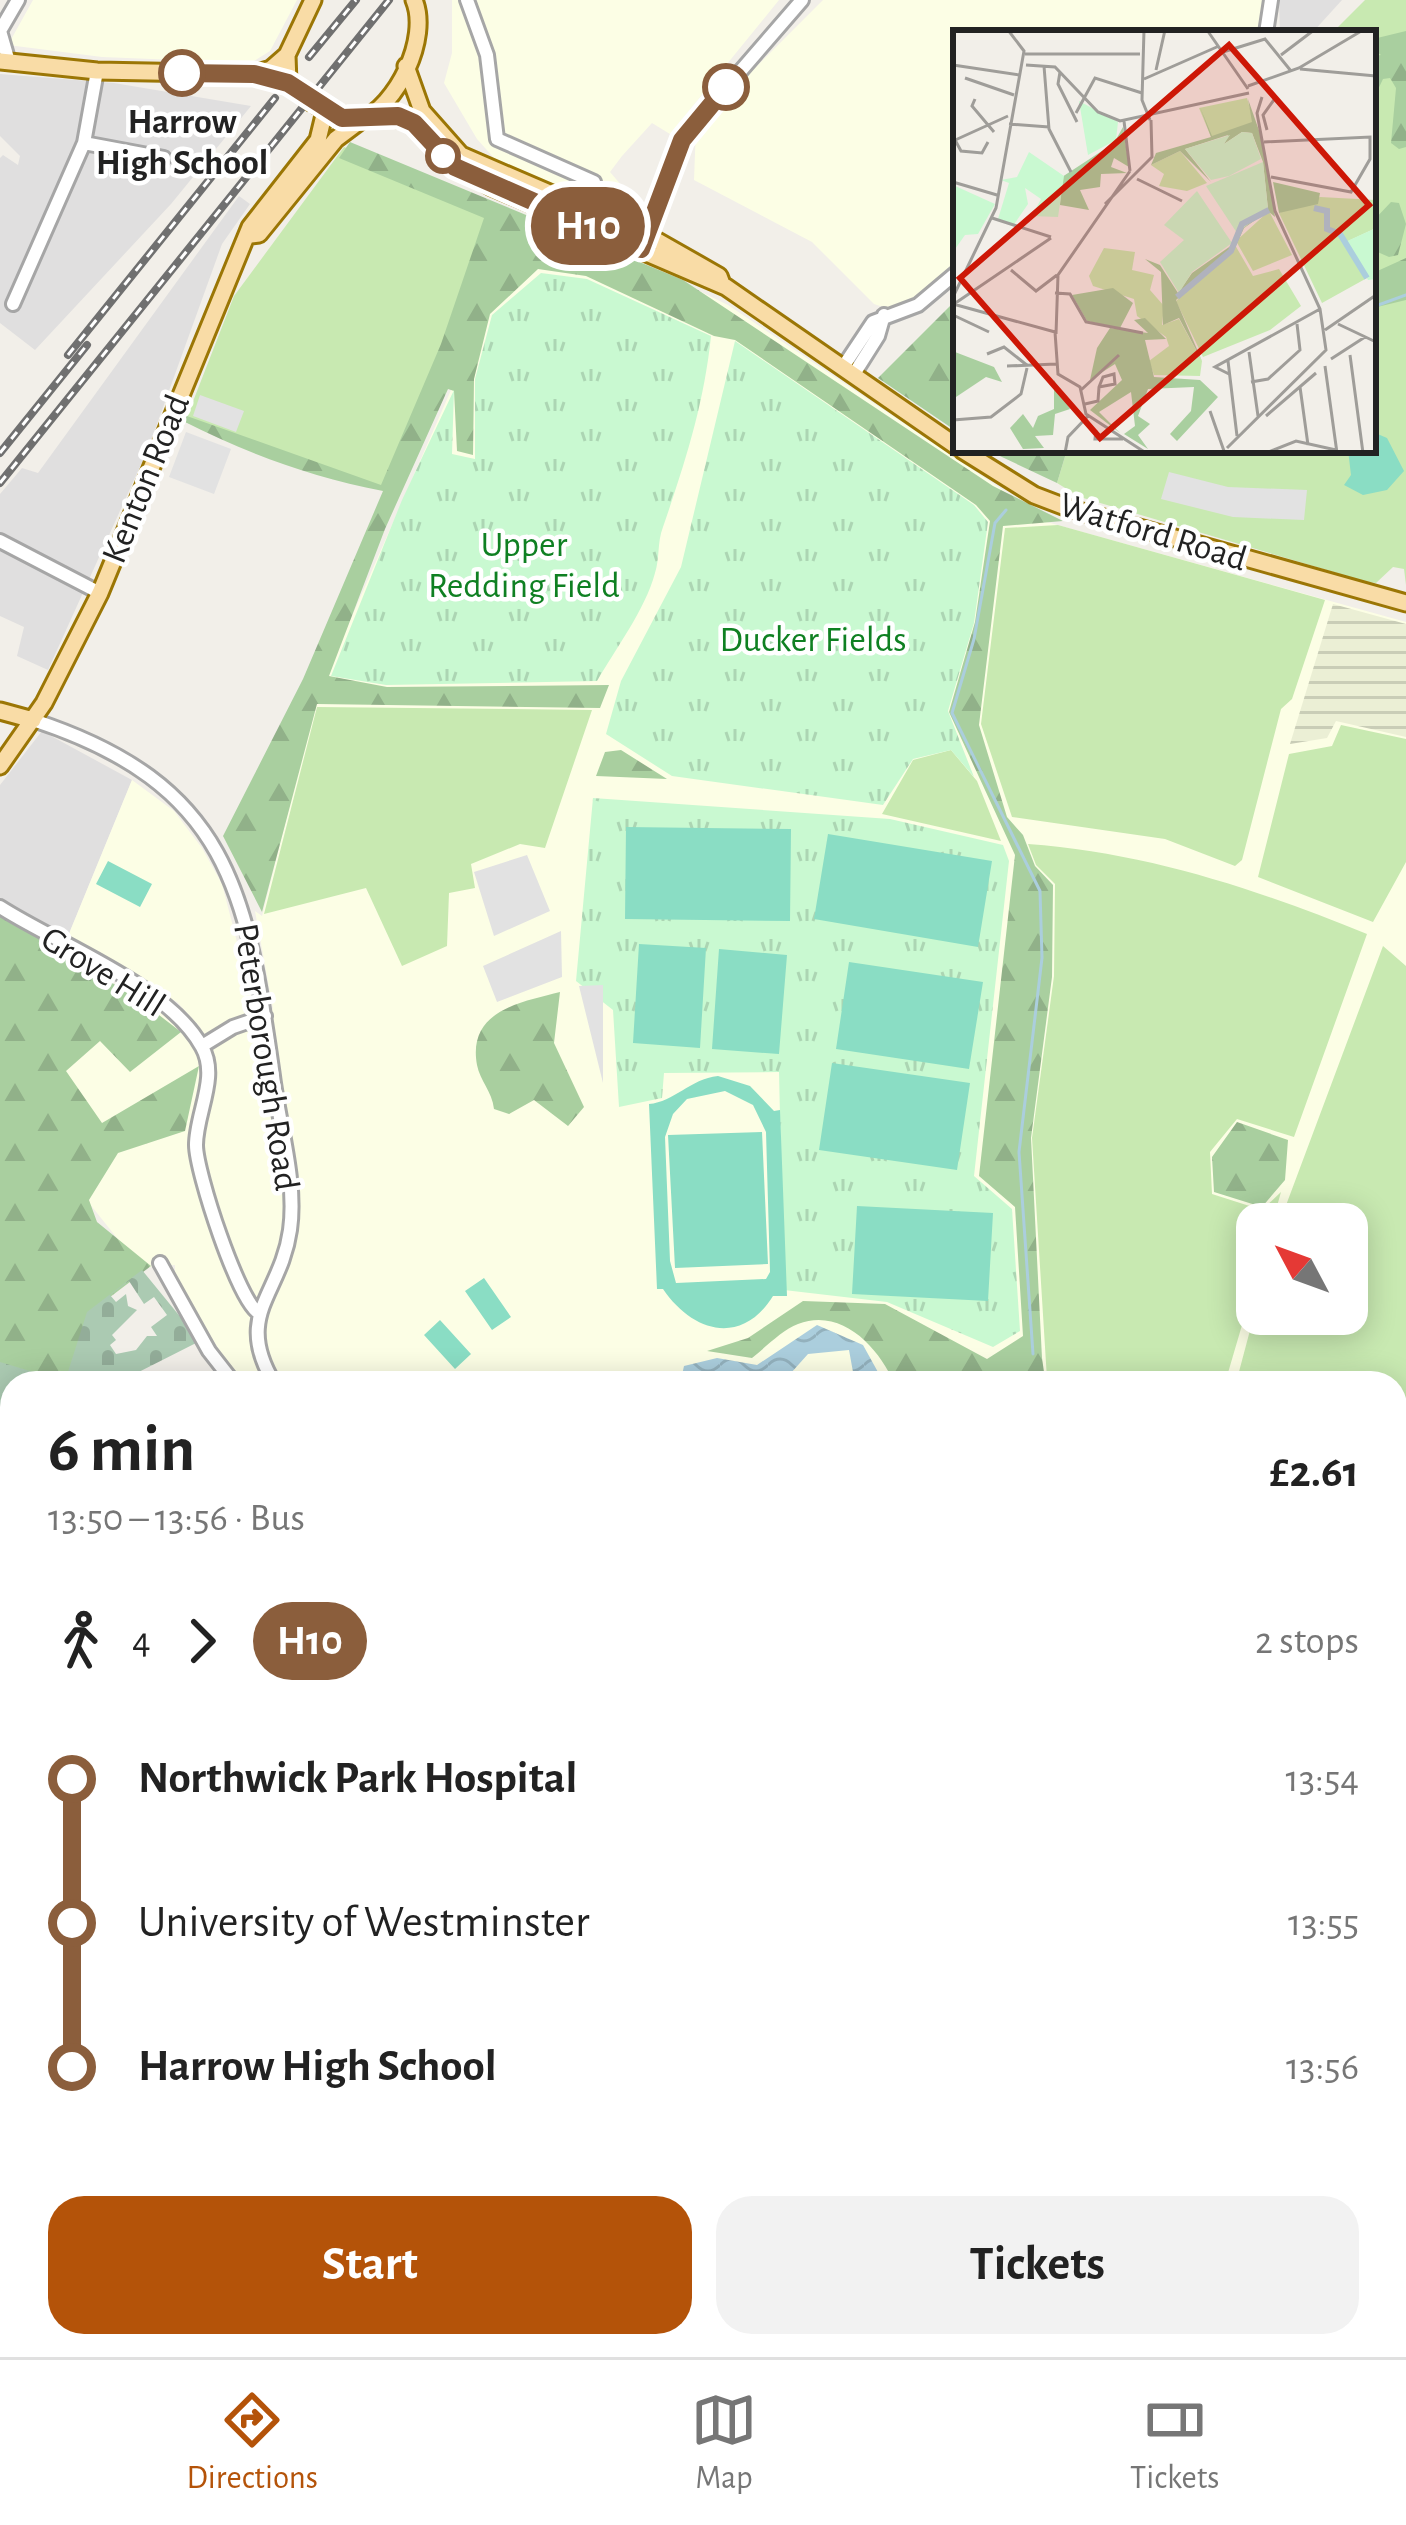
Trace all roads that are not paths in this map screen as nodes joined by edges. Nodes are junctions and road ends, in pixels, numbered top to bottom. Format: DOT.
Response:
graph roads {
  1 [pos="18,0"];
  2 [pos="313,0"];
  3 [pos="414,0"];
  4 [pos="466,0"];
  5 [pos="802,0"];
  6 [pos="1271,0"];
  7 [pos="1266,30"];
  8 [pos="0,31"];
  9 [pos="287,55"];
  10 [pos="4,61"];
  11 [pos="406,66"];
  12 [pos="97,70"];
  13 [pos="254,74"];
  14 [pos="288,83"];
  15 [pos="320,108"];
  16 [pos="368,118"];
  17 [pos="84,142"];
  18 [pos="164,158"];
  19 [pos="594,182"];
  20 [pos="251,235"];
  21 [pos="644,242"];
  22 [pos="953,275"];
  23 [pos="14,304"];
  24 [pos="849,370"];
  25 [pos="953,444"];
  26 [pos="967,453"];
  27 [pos="0,541"];
  28 [pos="100,592"];
  29 [pos="1406,607"];
  30 [pos="0,711"];
  31 [pos="33,720"];
  32 [pos="0,766"];
  33 [pos="0,908"];
  34 [pos="265,1016"];
  35 [pos="202,1046"];
  36 [pos="160,1263"];
  37 [pos="259,1313"];
  38 [pos="225,1371"];
  39 [pos="268,1371"];
  1 -- 8 [label="street"];
  2 -- 9 [label="main road"];
  3 -- 11 [label="main road"];
  4 -- 19 [label="street"];
  5 -- 21 [label="street"];
  6 -- 7 [label="street"];
  8 -- 10 [label="street"];
  9 -- 13 [label="main road"];
  9 -- 14 [label="main road"];
  10 -- 12 [label="main road"];
  11 -- 16 [label="main road, Kenton Road"];
  11 -- 21 [label="main road, Watford Road"];
  12 -- 13 [label="main road"];
  12 -- 17 [label="street"];
  13 -- 14 [label="main road"];
  14 -- 15 [label="main road, bridge"];
  15 -- 16 [label="main road, Watford Road"];
  15 -- 20 [label="main road, Kenton Road"];
  16 -- 20 [label="main road, Kenton Road"];
  16 -- 21 [label="main road, Watford Road"];
  17 -- 18 [label="street"];
  17 -- 23 [label="street"];
  20 -- 28 [label="main road, Kenton Road"];
  21 -- 24 [label="main road, Watford Road"];
  22 -- 24 [label="street"];
  24 -- 25 [label="main road, Watford Road"];
  26 -- 29 [label="main road, Watford Road"];
  27 -- 28 [label="street"];
  28 -- 31 [label="main road, Kenton Road"];
  30 -- 31 [label="main road, Peterborough Road"];
  31 -- 32 [label="main road, Kenton Road"];
  31 -- 34 [label="street, Peterborough Road"];
  33 -- 35 [label="street, Grove Hill"];
  34 -- 35 [label="street"];
  34 -- 37 [label="street, Peterborough Road"];
  35 -- 37 [label="street"];
  36 -- 38 [label="street"];
  37 -- 39 [label="street"];
}
